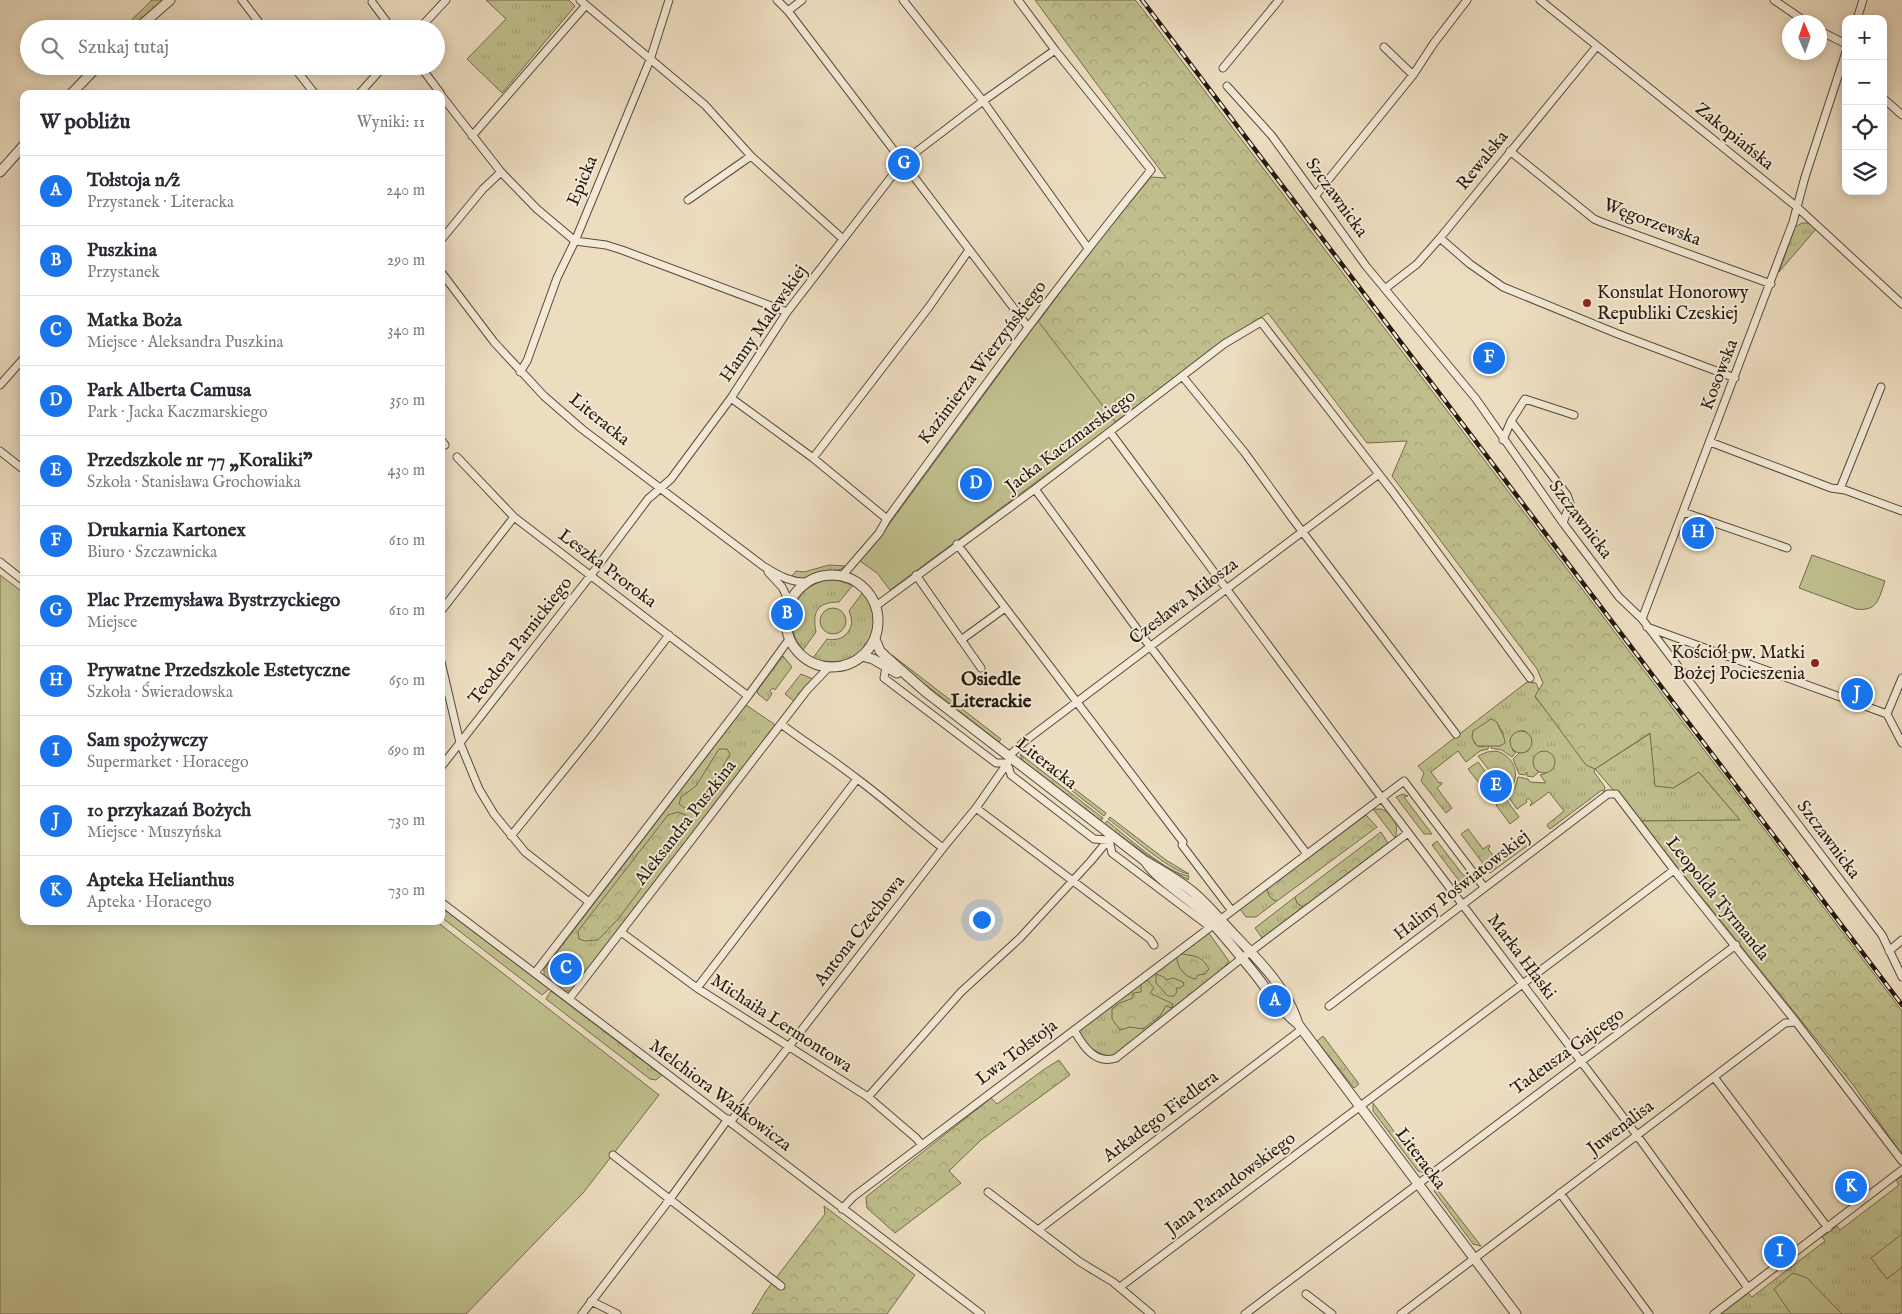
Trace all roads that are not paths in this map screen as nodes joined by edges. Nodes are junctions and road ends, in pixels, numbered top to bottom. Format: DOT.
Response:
graph roads {
  1 [pos="170,0"];
  2 [pos="242,0"];
  3 [pos="446,0"];
  4 [pos="669,0"];
  5 [pos="777,0"];
  6 [pos="802,0"];
  7 [pos="903,0"];
  8 [pos="1018,0"];
  9 [pos="1279,0"];
  10 [pos="1467,0"];
  11 [pos="1540,0"];
  12 [pos="1774,0"];
  13 [pos="1863,0"];
  14 [pos="372,2"];
  15 [pos="583,3"];
  16 [pos="788,11"];
  17 [pos="1796,15"];
  18 [pos="1858,15"];
  19 [pos="147,20"];
  20 [pos="257,20"];
  21 [pos="385,20"];
  22 [pos="427,20"];
  23 [pos="1827,34"];
  24 [pos="1842,42"];
  25 [pos="1597,46"];
  26 [pos="1384,47"];
  27 [pos="1054,50"];
  28 [pos="650,60"];
  29 [pos="1223,68"];
  30 [pos="1842,73"];
  31 [pos="89,75"];
  32 [pos="300,75"];
  33 [pos="376,75"];
  34 [pos="427,75"];
  35 [pos="1413,75"];
  36 [pos="1226,86"];
  37 [pos="75,90"];
  38 [pos="312,90"];
  39 [pos="363,90"];
  40 [pos="438,90"];
  41 [pos="445,99"];
  42 [pos="983,101"];
  43 [pos="1887,102"];
  44 [pos="1902,115"];
  45 [pos="472,136"];
  46 [pos="20,150"];
  47 [pos="1510,151"];
  48 [pos="751,156"];
  49 [pos="904,163"];
  50 [pos="0,172"];
  51 [pos="501,172"];
  52 [pos="1316,195"];
  53 [pos="688,200"];
  54 [pos="1797,207"];
  55 [pos="445,235"];
  56 [pos="1440,238"];
  57 [pos="843,239"];
  58 [pos="575,241"];
  59 [pos="1088,248"];
  60 [pos="969,250"];
  61 [pos="445,277"];
  62 [pos="1770,284"];
  63 [pos="1386,288"];
  64 [pos="1902,304"];
  65 [pos="787,312"];
  66 [pos="1028,327"];
  67 [pos="20,362"];
  68 [pos="520,372"];
  69 [pos="1183,377"];
  70 [pos="1735,378"];
  71 [pos="0,385"];
  72 [pos="1881,386"];
  73 [pos="731,398"];
  74 [pos="1574,415"];
  75 [pos="1511,421"];
  76 [pos="1110,432"];
  77 [pos="1503,440"];
  78 [pos="1710,442"];
  79 [pos="0,451"];
  80 [pos="457,456"];
  81 [pos="813,458"];
  82 [pos="20,467"];
  83 [pos="1380,474"];
  84 [pos="661,488"];
  85 [pos="1035,489"];
  86 [pos="1840,489"];
  87 [pos="1902,511"];
  88 [pos="1684,512"];
  89 [pos="514,517"];
  90 [pos="887,519"];
  91 [pos="1563,523"];
  92 [pos="1303,532"];
  93 [pos="957,544"];
  94 [pos="1787,548"];
  95 [pos="0,562"];
  96 [pos="763,566"];
  97 [pos="916,575"];
  98 [pos="591,576"];
  99 [pos="842,576"];
  100 [pos="20,578"];
  101 [pos="808,582"];
  102 [pos="1227,589"];
  103 [pos="790,603"];
  104 [pos="445,606"];
  105 [pos="876,606"];
  106 [pos="1005,608"];
  107 [pos="1642,619"];
  108 [pos="1647,627"];
  109 [pos="669,635"];
  110 [pos="790,638"];
  111 [pos="875,639"];
  112 [pos="961,640"];
  113 [pos="1150,647"];
  114 [pos="862,656"];
  115 [pos="829,667"];
  116 [pos="886,667"];
  117 [pos="981,668"];
  118 [pos="1530,678"];
  119 [pos="1902,678"];
  120 [pos="445,679"];
  121 [pos="927,693"];
  122 [pos="748,696"];
  123 [pos="1077,702"];
  124 [pos="1887,714"];
  125 [pos="781,724"];
  126 [pos="1456,734"];
  127 [pos="460,743"];
  128 [pos="1902,743"];
  129 [pos="1009,759"];
  130 [pos="445,762"];
  131 [pos="858,778"];
  132 [pos="1616,794"];
  133 [pos="1382,798"];
  134 [pos="976,808"];
  135 [pos="1408,833"];
  136 [pos="511,836"];
  137 [pos="1110,838"];
  138 [pos="943,848"];
  139 [pos="1307,854"];
  140 [pos="1674,870"];
  141 [pos="1072,882"];
  142 [pos="1484,887"];
  143 [pos="589,902"];
  144 [pos="445,905"];
  145 [pos="1462,905"];
  146 [pos="1232,911"];
  147 [pos="1214,924"];
  148 [pos="621,932"];
  149 [pos="1902,940"];
  150 [pos="1154,945"];
  151 [pos="1736,945"];
  152 [pos="1888,951"];
  153 [pos="1250,952"];
  154 [pos="1242,958"];
  155 [pos="535,973"];
  156 [pos="1902,976"];
  157 [pos="1523,985"];
  158 [pos="697,988"];
  159 [pos="570,999"];
  160 [pos="1329,1006"];
  161 [pos="1796,1022"];
  162 [pos="1300,1026"];
  163 [pos="1074,1030"];
  164 [pos="790,1047"];
  165 [pos="1580,1062"];
  166 [pos="1714,1077"];
  167 [pos="868,1097"];
  168 [pos="1360,1105"];
  169 [pos="730,1120"];
  170 [pos="1636,1134"];
  171 [pos="922,1145"];
  172 [pos="613,1155"];
  173 [pos="1902,1160"];
  174 [pos="1902,1170"];
  175 [pos="1419,1184"];
  176 [pos="988,1192"];
  177 [pos="1560,1193"];
  178 [pos="670,1199"];
  179 [pos="842,1209"];
  180 [pos="1828,1228"];
  181 [pos="1038,1230"];
  182 [pos="1474,1257"];
  183 [pos="781,1286"];
  184 [pos="1120,1287"];
  185 [pos="1748,1288"];
  186 [pos="1306,1294"];
  187 [pos="591,1301"];
  188 [pos="582,1314"];
  189 [pos="616,1314"];
  190 [pos="981,1314"];
  191 [pos="1151,1314"];
  192 [pos="1245,1314"];
  193 [pos="1332,1314"];
  194 [pos="1401,1314"];
  195 [pos="1516,1314"];
  196 [pos="1649,1314"];
  197 [pos="1714,1314"];
  1 -- 19 [label="street"];
  2 -- 20 [label="street"];
  3 -- 22 [label="street"];
  4 -- 28 [label="street, Epicka"];
  5 -- 16 [label="street"];
  6 -- 16 [label="street"];
  7 -- 42 [label="street"];
  8 -- 27 [label="street"];
  9 -- 29 [label="street"];
  10 -- 35 [label="street"];
  11 -- 25 [label="street, Zakopiańska"];
  12 -- 17 [label="street"];
  13 -- 18 [label="street"];
  14 -- 21 [label="street"];
  15 -- 28 [label="street"];
  15 -- 45 [label="street"];
  16 -- 49 [label="street"];
  23 -- 24 [label="street"];
  25 -- 47 [label="street, Rewalska"];
  25 -- 54 [label="street, Zakopiańska"];
  26 -- 35 [label="street"];
  27 -- 42 [label="street, Hanny Malewskiej"];
  27 -- 59 [label="street, Kazimierza Wierzyńskiego"];
  28 -- 48 [label="street"];
  28 -- 58 [label="street, Epicka"];
  30 -- 54 [label="street, Kosowska"];
  31 -- 37 [label="street"];
  32 -- 38 [label="street"];
  33 -- 39 [label="street"];
  34 -- 40 [label="street"];
  35 -- 52 [label="street"];
  36 -- 52 [label="street, Szczawnicka"];
  41 -- 45 [label="street"];
  42 -- 49 [label="street, Hanny Malewskiej"];
  42 -- 59 [label="street"];
  43 -- 44 [label="street"];
  45 -- 51 [label="street"];
  46 -- 50 [label="street"];
  47 -- 56 [label="street, Rewalska"];
  47 -- 62 [label="street, Węgorzewska"];
  48 -- 53 [label="street"];
  48 -- 57 [label="street"];
  49 -- 57 [label="street, Hanny Malewskiej"];
  49 -- 60 [label="street"];
  51 -- 55 [label="street"];
  51 -- 58 [label="street"];
  52 -- 63 [label="street, Szczawnicka"];
  54 -- 62 [label="street, Kosowska"];
  54 -- 64 [label="street, Zakopiańska"];
  56 -- 63 [label="street, Rewalska"];
  56 -- 70 [label="street"];
  57 -- 65 [label="street, Hanny Malewskiej"];
  58 -- 65 [label="street"];
  58 -- 68 [label="street, Epicka"];
  59 -- 66 [label="street, Kazimierza Wierzyńskiego"];
  60 -- 66 [label="street"];
  60 -- 81 [label="street"];
  61 -- 68 [label="street, Literacka"];
  62 -- 70 [label="street, Kosowska"];
  63 -- 77 [label="street, Szczawnicka"];
  65 -- 73 [label="street, Hanny Malewskiej"];
  66 -- 90 [label="street, Kazimierza Wierzyńskiego"];
  67 -- 71 [label="street"];
  68 -- 84 [label="street, Literacka"];
  69 -- 76 [label="street, Jacka Kaczmarskiego"];
  69 -- 83 [label="street, Jacka Kaczmarskiego"];
  69 -- 92 [label="street"];
  70 -- 78 [label="street, Kosowska"];
  72 -- 86 [label="street"];
  73 -- 81 [label="street"];
  73 -- 84 [label="street, Hanny Malewskiej"];
  74 -- 75 [label="street"];
  75 -- 77 [label="street"];
  75 -- 91 [label="street"];
  76 -- 85 [label="street, Jacka Kaczmarskiego"];
  76 -- 102 [label="street, Marka Hłaski"];
  77 -- 91 [label="street, Szczawnicka"];
  78 -- 86 [label="street"];
  78 -- 88 [label="street, Kosowska"];
  79 -- 82 [label="street"];
  80 -- 89 [label="street, Leszka Proroka"];
  81 -- 90 [label="street"];
  83 -- 92 [label="street, Czesława Miłosza"];
  83 -- 118 [label="street"];
  84 -- 96 [label="street, Literacka"];
  84 -- 98 [label="street, Teodora Parnickiego"];
  85 -- 93 [label="street, Jacka Kaczmarskiego"];
  85 -- 113 [label="street"];
  86 -- 87 [label="street"];
  88 -- 94 [label="street"];
  88 -- 107 [label="street, Kosowska"];
  89 -- 98 [label="street, Leszka Proroka"];
  89 -- 104 [label="street"];
  90 -- 99 [label="street, Kazimierza Wierzyńskiego"];
  91 -- 107 [label="street, Szczawnicka"];
  92 -- 102 [label="street, Czesława Miłosza"];
  92 -- 126 [label="street"];
  93 -- 97 [label="street, Jacka Kaczmarskiego"];
  93 -- 106 [label="street"];
  95 -- 100 [label="street"];
  96 -- 101 [label="street, Literacka"];
  96 -- 103 [label="street, Literacka"];
  97 -- 105 [label="street, Jacka Kaczmarskiego"];
  97 -- 112 [label="street"];
  98 -- 109 [label="street, Leszka Proroka"];
  98 -- 127 [label="street, Teodora Parnickiego"];
  99 -- 101 [label="street"];
  99 -- 105 [label="street"];
  101 -- 103 [label="street"];
  102 -- 113 [label="street, Czesława Miłosza"];
  102 -- 133 [label="street, Marka Hłaski"];
  103 -- 110 [label="street"];
  105 -- 111 [label="street"];
  106 -- 112 [label="street"];
  106 -- 123 [label="street"];
  107 -- 108 [label="street, Szczawnicka"];
  108 -- 124 [label="street"];
  108 -- 152 [label="street, Szczawnicka"];
  109 -- 122 [label="street, Leszka Proroka"];
  109 -- 136 [label="street"];
  110 -- 115 [label="street"];
  110 -- 122 [label="street, Aleksandra Puszkina"];
  111 -- 114 [label="street"];
  111 -- 121 [label="street, Literacka"];
  112 -- 117 [label="street"];
  113 -- 123 [label="street, Czesława Miłosza"];
  113 -- 139 [label="street"];
  114 -- 115 [label="street"];
  114 -- 116 [label="street, Literacka"];
  115 -- 125 [label="street, Aleksandra Puszkina"];
  116 -- 121 [label="street, Literacka"];
  116 -- 129 [label="street"];
  119 -- 124 [label="street"];
  120 -- 127 [label="street"];
  121 -- 129 [label="street, Literacka"];
  122 -- 143 [label="street, Aleksandra Puszkina"];
  123 -- 129 [label="street, Czesława Miłosza"];
  123 -- 146 [label="street"];
  124 -- 128 [label="street"];
  125 -- 131 [label="street"];
  125 -- 148 [label="street, Aleksandra Puszkina"];
  127 -- 130 [label="street, Teodora Parnickiego"];
  127 -- 136 [label="street"];
  129 -- 134 [label="street, Antona Czechowa"];
  129 -- 137 [label="street, Literacka"];
  129 -- 137 [label="street"];
  131 -- 138 [label="street"];
  131 -- 158 [label="street"];
  132 -- 140 [label="street, Leopolda Tyrmanda"];
  132 -- 142 [label="street, Haliny Poświatowskiej"];
  133 -- 135 [label="street, Marka Hłaski"];
  133 -- 139 [label="street, Lwa Tołstoja"];
  133 -- 142 [label="street, Lwa Tołstoja"];
  134 -- 138 [label="street, Antona Czechowa"];
  134 -- 141 [label="street"];
  135 -- 145 [label="street, Marka Hłaski"];
  135 -- 153 [label="street"];
  136 -- 143 [label="street"];
  137 -- 141 [label="street"];
  137 -- 147 [label="street, Literacka"];
  137 -- 147 [label="street"];
  138 -- 164 [label="street, Antona Czechowa"];
  139 -- 146 [label="street, Lwa Tołstoja"];
  140 -- 151 [label="street, Leopolda Tyrmanda"];
  140 -- 157 [label="street, Jana Parandowskiego"];
  141 -- 150 [label="street"];
  141 -- 167 [label="street"];
  142 -- 145 [label="street, Haliny Poświatowskiej"];
  143 -- 155 [label="street, Aleksandra Puszkina"];
  144 -- 155 [label="street, Melchiora Wańkowicza"];
  145 -- 157 [label="street, Marka Hłaski"];
  145 -- 160 [label="street, Haliny Poświatowskiej"];
  146 -- 147 [label="street, Lwa Tołstoja"];
  147 -- 153 [label="street, Literacka"];
  147 -- 154 [label="street, Literacka"];
  147 -- 163 [label="street, Lwa Tołstoja"];
  148 -- 158 [label="street, Michaiła Lermontowa"];
  148 -- 159 [label="street, Aleksandra Puszkina"];
  149 -- 152 [label="street"];
  151 -- 161 [label="street, Leopolda Tyrmanda"];
  151 -- 165 [label="street, Tadeusza Gajcego"];
  152 -- 156 [label="street, Szczawnicka"];
  153 -- 154 [label="street"];
  153 -- 162 [label="street, Literacka"];
  154 -- 162 [label="street, Literacka"];
  154 -- 163 [label="street"];
  155 -- 159 [label="street, Melchiora Wańkowicza"];
  157 -- 165 [label="street, Marka Hłaski"];
  157 -- 168 [label="street, Jana Parandowskiego"];
  158 -- 164 [label="street, Michaiła Lermontowa"];
  159 -- 169 [label="street, Melchiora Wańkowicza"];
  161 -- 166 [label="street, Juwenalisa"];
  161 -- 173 [label="street, Leopolda Tyrmanda"];
  162 -- 168 [label="street, Literacka"];
  162 -- 181 [label="street, Arkadego Fiedlera"];
  163 -- 171 [label="street, Lwa Tołstoja"];
  164 -- 167 [label="street, Michaiła Lermontowa"];
  164 -- 169 [label="street, Antona Czechowa"];
  165 -- 170 [label="street, Marka Hłaski"];
  165 -- 175 [label="street, Tadeusza Gajcego"];
  166 -- 170 [label="street, Juwenalisa"];
  166 -- 180 [label="street"];
  167 -- 171 [label="street, Michaiła Lermontowa"];
  168 -- 175 [label="street, Literacka"];
  168 -- 184 [label="street, Jana Parandowskiego"];
  169 -- 178 [label="street, Antona Czechowa"];
  169 -- 179 [label="street, Melchiora Wańkowicza"];
  170 -- 177 [label="street, Juwenalisa"];
  170 -- 185 [label="street, Marka Hłaski"];
  171 -- 179 [label="street, Lwa Tołstoja"];
  172 -- 178 [label="street"];
  174 -- 180 [label="street"];
  175 -- 182 [label="street, Literacka"];
  175 -- 192 [label="street, Tadeusza Gajcego"];
  176 -- 181 [label="street"];
  177 -- 182 [label="street, Juwenalisa"];
  177 -- 196 [label="street"];
  178 -- 183 [label="street"];
  178 -- 187 [label="street, Antona Czechowa"];
  179 -- 190 [label="street, Melchiora Wańkowicza"];
  180 -- 185 [label="street"];
  181 -- 184 [label="street"];
  182 -- 194 [label="street, Juwenalisa"];
  182 -- 195 [label="street, Literacka"];
  184 -- 191 [label="street"];
  185 -- 197 [label="street"];
  186 -- 193 [label="street"];
  187 -- 188 [label="street, Antona Czechowa"];
  187 -- 189 [label="street"];
}
